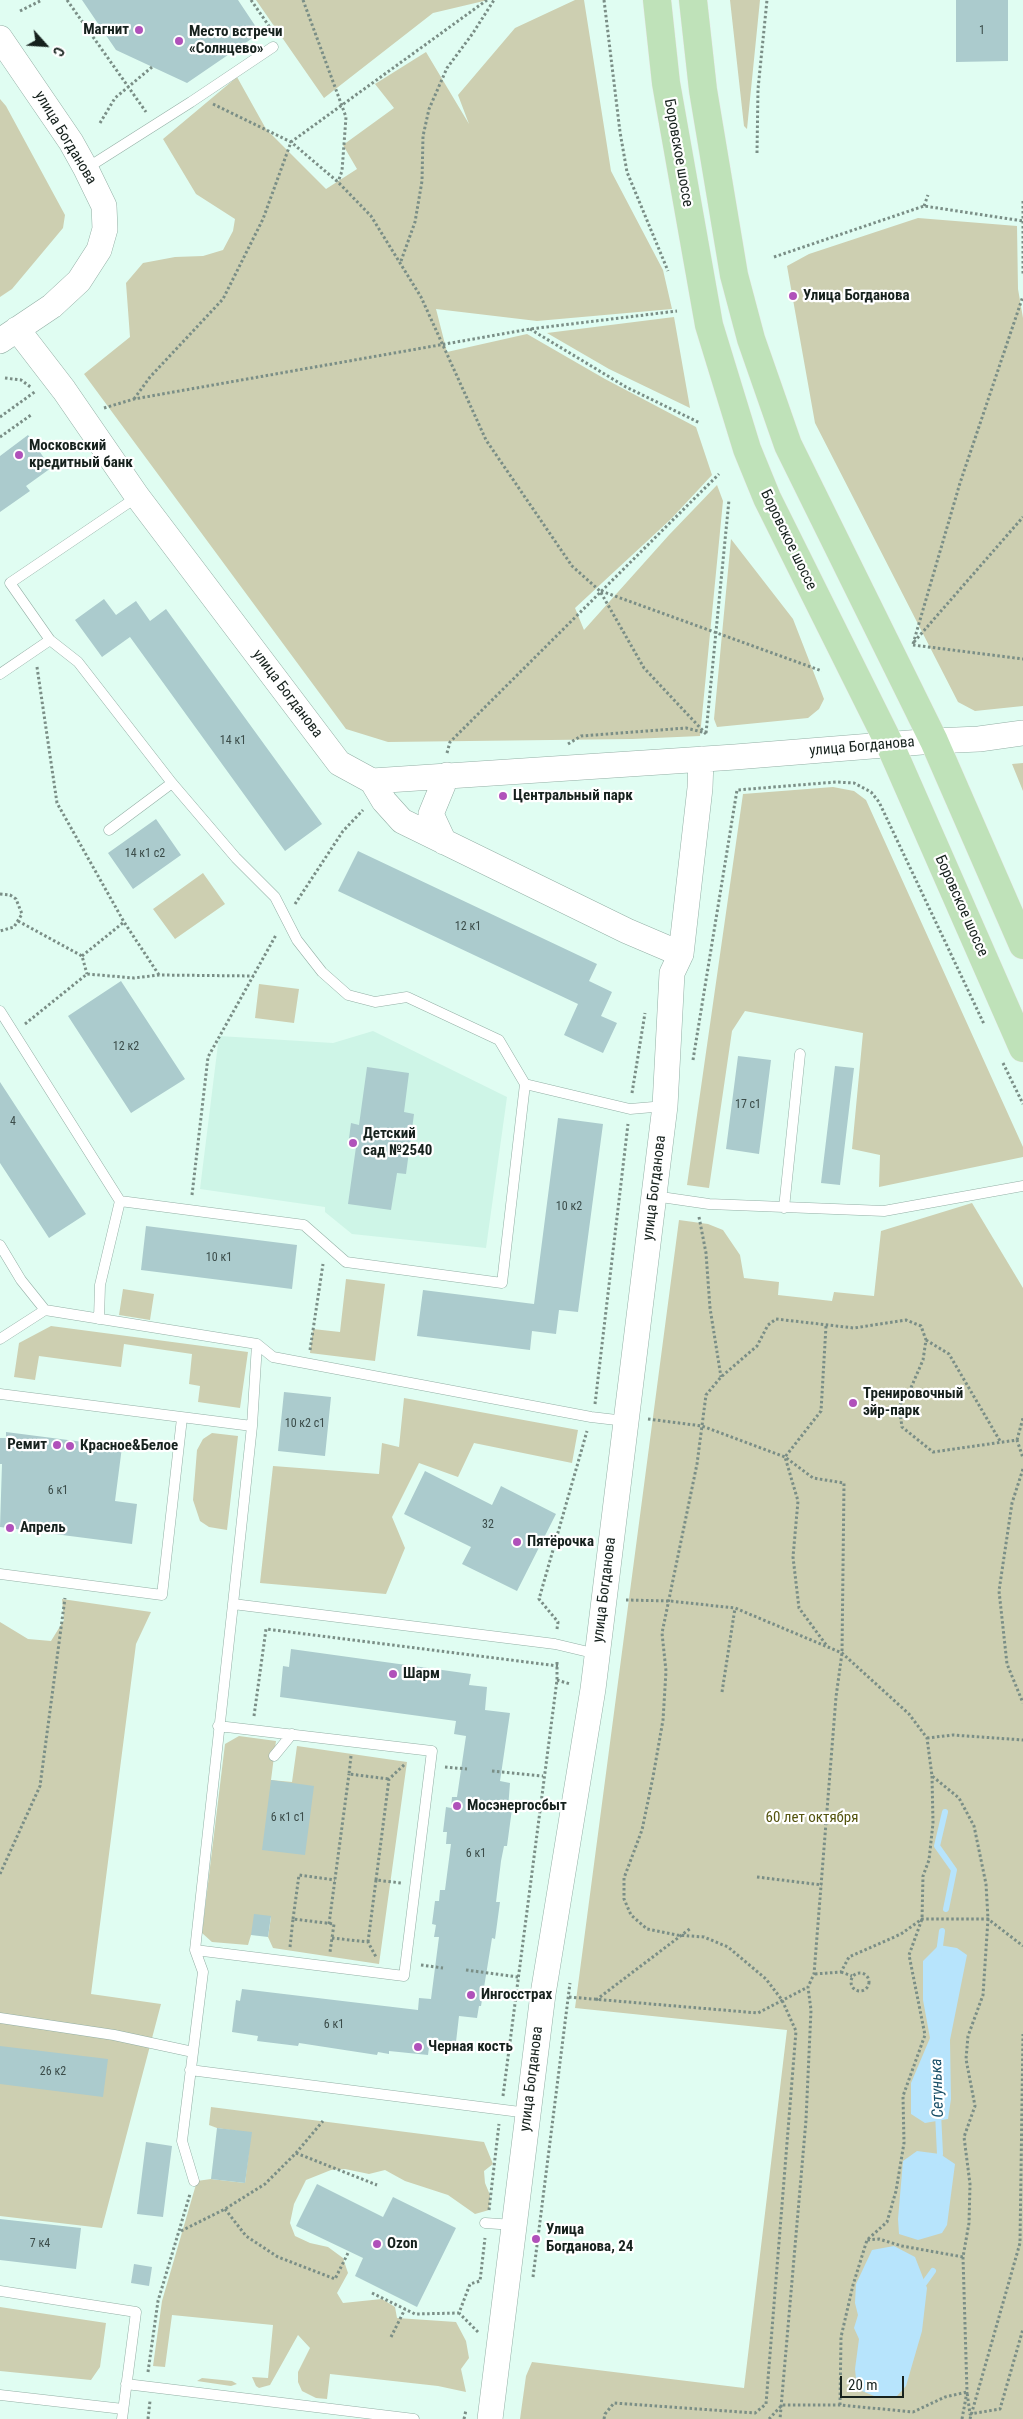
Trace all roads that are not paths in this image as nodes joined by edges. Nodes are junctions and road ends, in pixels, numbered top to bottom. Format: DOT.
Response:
graph roads {
  1 [pos="657,0"];
  2 [pos="693,0"];
  3 [pos="0,38"];
  4 [pos="273,47"];
  5 [pos="86,169"];
  6 [pos="8,335"];
  7 [pos="138,496"];
  8 [pos="50,640"];
  9 [pos="0,674"];
  10 [pos="1023,733"];
  11 [pos="934,741"];
  12 [pos="890,745"];
  13 [pos="701,759"];
  14 [pos="447,765"];
  15 [pos="172,783"];
  16 [pos="371,793"];
  17 [pos="109,830"];
  18 [pos="444,842"];
  19 [pos="1023,945"];
  20 [pos="681,954"];
  21 [pos="0,1010"];
  22 [pos="800,1054"];
  23 [pos="1013,1055"];
  24 [pos="525,1084"];
  25 [pos="665,1106"];
  26 [pos="1023,1186"];
  27 [pos="654,1196"];
  28 [pos="120,1201"];
  29 [pos="784,1208"];
  30 [pos="0,1245"];
  31 [pos="45,1310"];
  32 [pos="99,1319"];
  33 [pos="0,1341"];
  34 [pos="257,1344"];
  35 [pos="0,1394"];
  36 [pos="182,1418"];
  37 [pos="636,1420"];
  38 [pos="252,1426"];
  39 [pos="0,1574"];
  40 [pos="233,1604"];
  41 [pos="597,1654"];
  42 [pos="218,1726"];
  43 [pos="292,1734"];
  44 [pos="274,1756"];
  45 [pos="195,1950"];
  46 [pos="0,2018"];
  47 [pos="193,2052"];
  48 [pos="190,2070"];
  49 [pos="528,2113"];
  50 [pos="194,2181"];
  51 [pos="486,2223"];
  52 [pos="514,2226"];
  53 [pos="0,2291"];
  54 [pos="126,2384"];
  55 [pos="0,2395"];
  56 [pos="122,2414"];
  57 [pos="414,2419"];
  58 [pos="490,2419"];
  1 -- 12 [label="main road, Боровское шоссе"];
  2 -- 11 [label="main road"];
  3 -- 5 [label="street, улица Богданова"];
  4 -- 5 [label="lane"];
  5 -- 6 [label="street, улица Богданова"];
  6 -- 7 [label="street, улица Богданова"];
  7 -- 8 [label="lane"];
  7 -- 16 [label="street, улица Богданова"];
  8 -- 9 [label="lane"];
  8 -- 15 [label="lane"];
  10 -- 11 [label="street, улица Богданова"];
  11 -- 12 [label="street, улица Богданова"];
  11 -- 19 [label="main road"];
  12 -- 13 [label="street, улица Богданова"];
  12 -- 23 [label="main road, Боровское шоссе"];
  13 -- 14 [label="street, улица Богданова"];
  13 -- 20 [label="street, улица Богданова"];
  14 -- 16 [label="street, улица Богданова"];
  14 -- 18 [label="street"];
  15 -- 17 [label="lane"];
  15 -- 24 [label="lane"];
  16 -- 18 [label="street"];
  18 -- 20 [label="street"];
  20 -- 25 [label="street, улица Богданова"];
  21 -- 28 [label="lane"];
  22 -- 29 [label="lane"];
  24 -- 25 [label="lane"];
  24 -- 28 [label="lane"];
  25 -- 27 [label="street, улица Богданова"];
  26 -- 29 [label="lane"];
  27 -- 29 [label="lane"];
  27 -- 37 [label="street, улица Богданова"];
  28 -- 32 [label="lane"];
  30 -- 31 [label="lane"];
  31 -- 32 [label="lane"];
  31 -- 33 [label="lane"];
  32 -- 34 [label="lane"];
  34 -- 37 [label="lane"];
  34 -- 38 [label="lane"];
  35 -- 36 [label="lane"];
  36 -- 38 [label="lane"];
  36 -- 39 [label="lane"];
  37 -- 41 [label="street, улица Богданова"];
  38 -- 40 [label="lane"];
  40 -- 41 [label="lane"];
  40 -- 42 [label="lane"];
  41 -- 49 [label="street, улица Богданова"];
  42 -- 43 [label="lane"];
  42 -- 45 [label="lane"];
  43 -- 44 [label="lane"];
  43 -- 45 [label="lane"];
  45 -- 47 [label="lane"];
  46 -- 47 [label="lane"];
  47 -- 48 [label="lane"];
  48 -- 49 [label="lane"];
  48 -- 50 [label="lane"];
  49 -- 52 [label="street, улица Богданова"];
  51 -- 52 [label="lane"];
  52 -- 58 [label="street, улица Богданова"];
  53 -- 54 [label="lane"];
  54 -- 56 [label="lane"];
  54 -- 57 [label="lane"];
  55 -- 56 [label="lane"];
}
